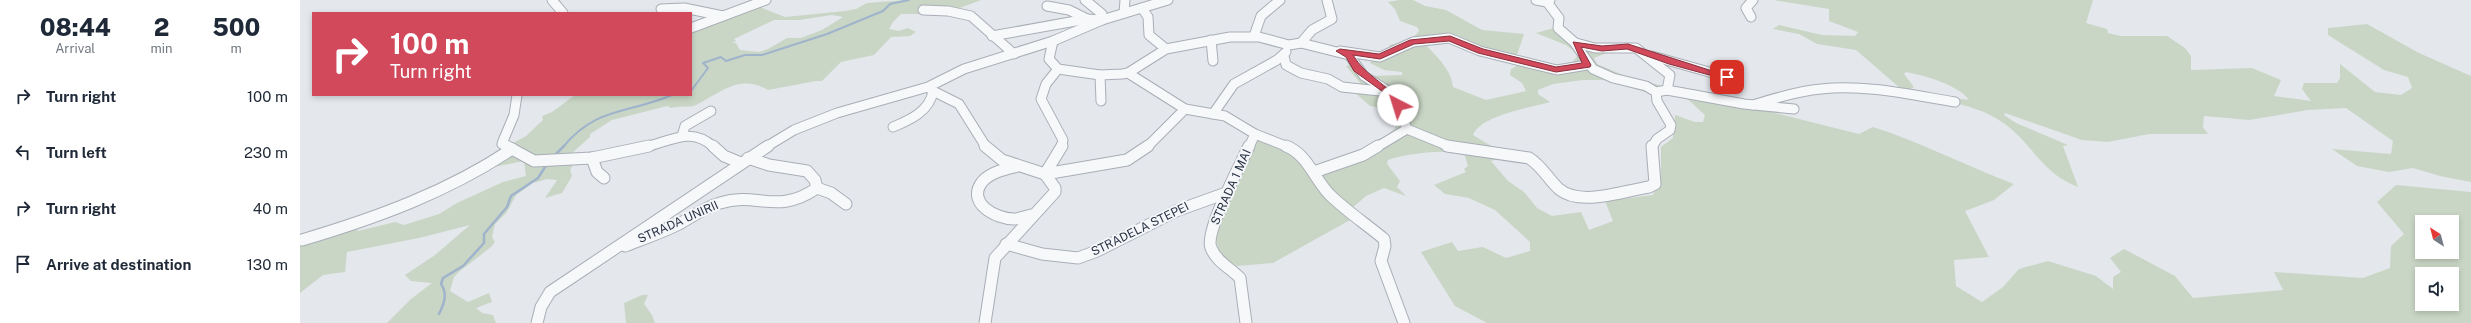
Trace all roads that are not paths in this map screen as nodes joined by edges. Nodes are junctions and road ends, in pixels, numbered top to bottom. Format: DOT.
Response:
graph roads {
  1 [pos="552,0"];
  2 [pos="763,0"];
  3 [pos="1085,0"];
  4 [pos="1125,0"];
  5 [pos="1168,0"];
  6 [pos="1280,0"];
  7 [pos="1327,0"];
  8 [pos="1536,0"];
  9 [pos="1753,0"];
  10 [pos="1548,1"];
  11 [pos="1047,6"];
  12 [pos="1142,8"];
  13 [pos="661,9"];
  14 [pos="923,10"];
  15 [pos="561,12"];
  16 [pos="1124,13"];
  17 [pos="723,16"];
  18 [pos="1751,17"];
  19 [pos="1088,19"];
  20 [pos="1102,20"];
  21 [pos="692,28"];
  22 [pos="992,36"];
  23 [pos="1254,36"];
  24 [pos="1212,40"];
  25 [pos="1053,41"];
  26 [pos="1301,43"];
  27 [pos="1576,43"];
  28 [pos="1289,45"];
  29 [pos="1166,48"];
  30 [pos="1340,51"];
  31 [pos="1644,53"];
  32 [pos="1014,54"];
  33 [pos="1284,56"];
  34 [pos="1213,61"];
  35 [pos="1587,65"];
  36 [pos="1058,69"];
  37 [pos="1128,73"];
  38 [pos="1100,75"];
  39 [pos="1727,77"];
  40 [pos="930,89"];
  41 [pos="1667,90"];
  42 [pos="1655,91"];
  43 [pos="1389,92"];
  44 [pos="517,96"];
  45 [pos="1101,101"];
  46 [pos="1955,102"];
  47 [pos="1753,105"];
  48 [pos="1185,109"];
  49 [pos="1794,109"];
  50 [pos="711,112"];
  51 [pos="1213,114"];
  52 [pos="893,127"];
  53 [pos="1407,129"];
  54 [pos="1255,134"];
  55 [pos="682,136"];
  56 [pos="512,149"];
  57 [pos="592,158"];
  58 [pos="745,160"];
  59 [pos="1020,165"];
  60 [pos="1314,172"];
  61 [pos="1045,174"];
  62 [pos="604,178"];
  63 [pos="817,188"];
  64 [pos="1226,193"];
  65 [pos="846,204"];
  66 [pos="1038,212"];
  67 [pos="302,240"];
  68 [pos="1006,244"];
  69 [pos="609,252"];
  70 [pos="537,323"];
  71 [pos="984,323"];
  72 [pos="1246,323"];
  73 [pos="1404,323"];
  1 -- 15 [label="street"];
  2 -- 17 [label="street"];
  3 -- 20 [label="street"];
  4 -- 16 [label="street"];
  5 -- 12 [label="street, STRADA UNIRII"];
  6 -- 23 [label="street"];
  7 -- 26 [label="street"];
  8 -- 10 [label="street"];
  9 -- 18 [label="street"];
  10 -- 27 [label="street"];
  11 -- 19 [label="street, STRADA UNIRII"];
  12 -- 16 [label="street, STRADA UNIRII"];
  12 -- 29 [label="street"];
  13 -- 17 [label="street"];
  14 -- 22 [label="street"];
  16 -- 20 [label="street, STRADA UNIRII"];
  17 -- 21 [label="street"];
  19 -- 20 [label="street, STRADA UNIRII"];
  19 -- 22 [label="street, STRADA UNIRII"];
  20 -- 25 [label="street, STRADA UNIRII"];
  22 -- 32 [label="street"];
  23 -- 24 [label="street"];
  23 -- 28 [label="street"];
  24 -- 29 [label="street"];
  24 -- 34 [label="street"];
  25 -- 32 [label="street, STRADA UNIRII"];
  25 -- 36 [label="street"];
  26 -- 28 [label="street"];
  26 -- 30 [label="street"];
  27 -- 31 [label="street"];
  27 -- 35 [label="street"];
  28 -- 33 [label="street"];
  29 -- 37 [label="street"];
  30 -- 35 [label="street"];
  30 -- 43 [label="street"];
  31 -- 39 [label="street"];
  31 -- 41 [label="street"];
  32 -- 40 [label="street, STRADA UNIRII"];
  33 -- 43 [label="street"];
  33 -- 51 [label="street"];
  35 -- 42 [label="street"];
  36 -- 38 [label="street"];
  36 -- 61 [label="street"];
  37 -- 38 [label="street"];
  37 -- 48 [label="street"];
  38 -- 45 [label="street"];
  40 -- 52 [label="street"];
  40 -- 58 [label="street, STRADA UNIRII"];
  40 -- 59 [label="street"];
  41 -- 42 [label="street"];
  41 -- 47 [label="street"];
  42 -- 53 [label="street"];
  43 -- 53 [label="street"];
  44 -- 56 [label="street"];
  46 -- 47 [label="street"];
  47 -- 49 [label="street"];
  48 -- 51 [label="street, STRADA 1 MAI"];
  48 -- 61 [label="street"];
  50 -- 55 [label="street"];
  51 -- 54 [label="street, STRADA 1 MAI"];
  53 -- 60 [label="street"];
  54 -- 60 [label="street, STRADA 1 MAI"];
  54 -- 64 [label="street, STRADA 1 MAI"];
  55 -- 57 [label="street"];
  55 -- 58 [label="street"];
  56 -- 57 [label="street"];
  56 -- 67 [label="street"];
  57 -- 62 [label="street"];
  58 -- 63 [label="street"];
  58 -- 69 [label="street, STRADA UNIRII"];
  59 -- 61 [label="street"];
  59 -- 66 [label="street"];
  60 -- 73 [label="street, STRADA 1 MAI"];
  61 -- 66 [label="street"];
  63 -- 65 [label="street"];
  63 -- 69 [label="street, STRADA UNIRII"];
  64 -- 68 [label="street, STRADELA STEPEI"];
  64 -- 72 [label="street, STRADA 1 MAI"];
  66 -- 68 [label="street"];
  68 -- 71 [label="street"];
  69 -- 70 [label="street, STRADA UNIRII"];
}
